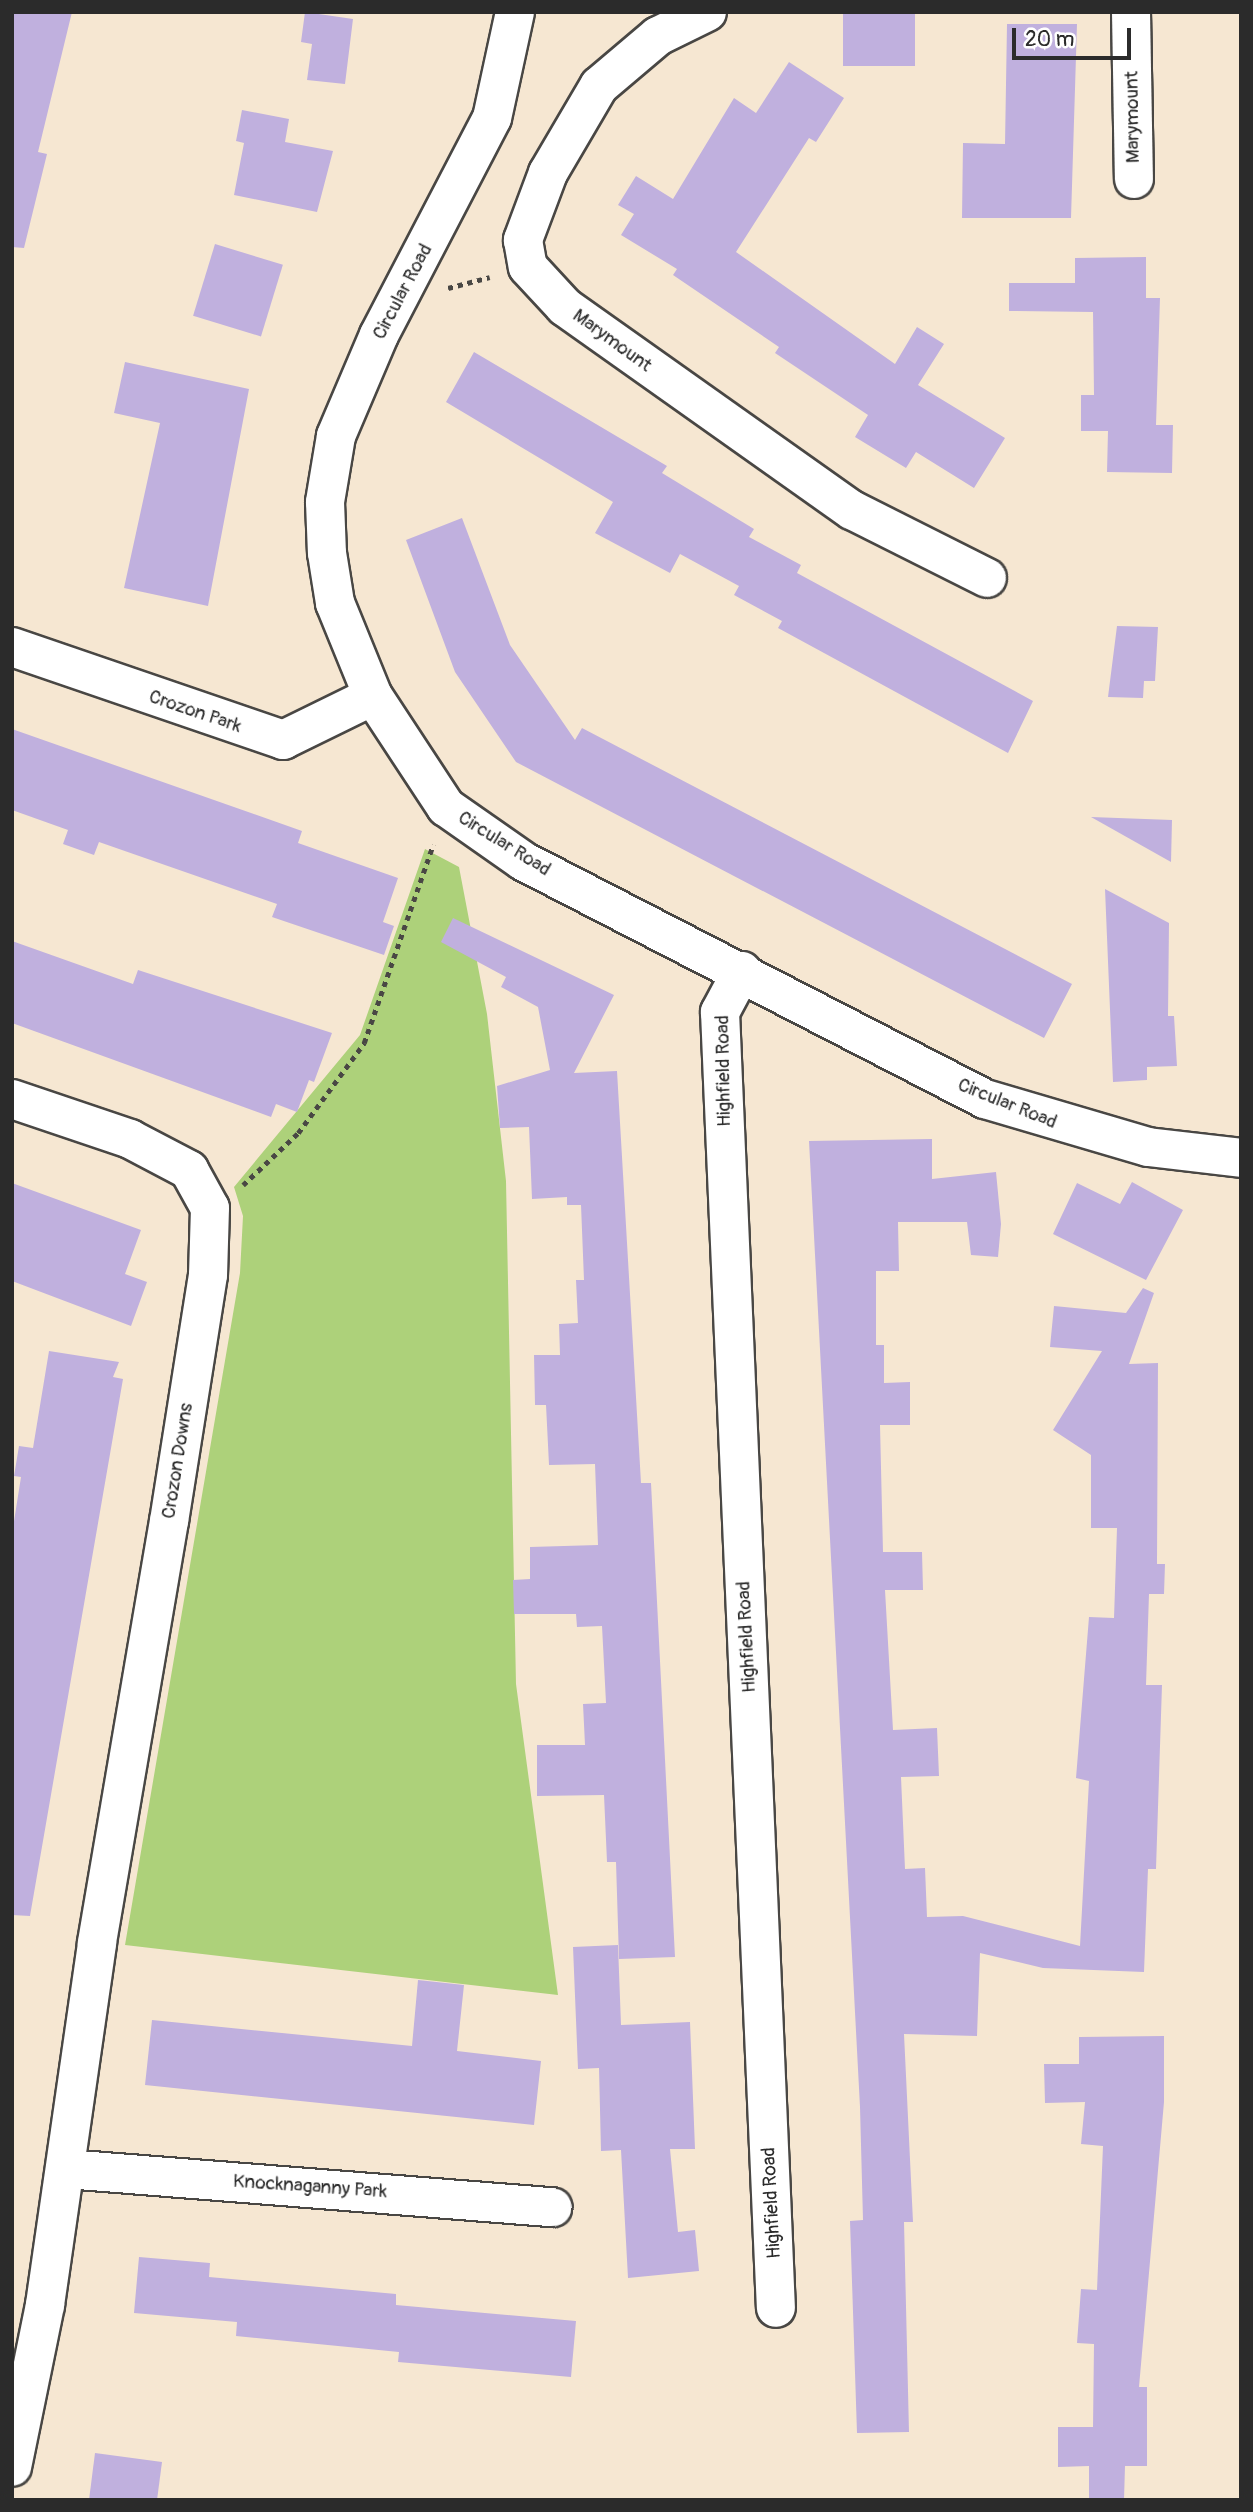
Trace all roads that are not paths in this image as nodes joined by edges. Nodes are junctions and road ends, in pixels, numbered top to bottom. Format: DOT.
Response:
graph roads {
  1 [pos="515,12"];
  2 [pos="707,12"];
  3 [pos="1131,12"];
  4 [pos="1134,179"];
  5 [pos="987,578"];
  6 [pos="12,646"];
  7 [pos="373,696"];
  8 [pos="741,971"];
  9 [pos="12,1099"];
  10 [pos="1241,1158"];
  11 [pos="66,2169"];
  12 [pos="553,2207"];
  13 [pos="776,2308"];
  14 [pos="12,2466"];
  1 -- 7 [label="street, Circular Road"];
  2 -- 5 [label="street, Marymount"];
  3 -- 4 [label="street, Marymount"];
  6 -- 7 [label="street, Crozon Park"];
  7 -- 8 [label="street, Circular Road"];
  8 -- 10 [label="street, Circular Road"];
  8 -- 13 [label="street, Highfield Road"];
  9 -- 11 [label="street, Crozon Downs"];
  11 -- 12 [label="street, Knocknaganny Park"];
  11 -- 14 [label="street"];
}
